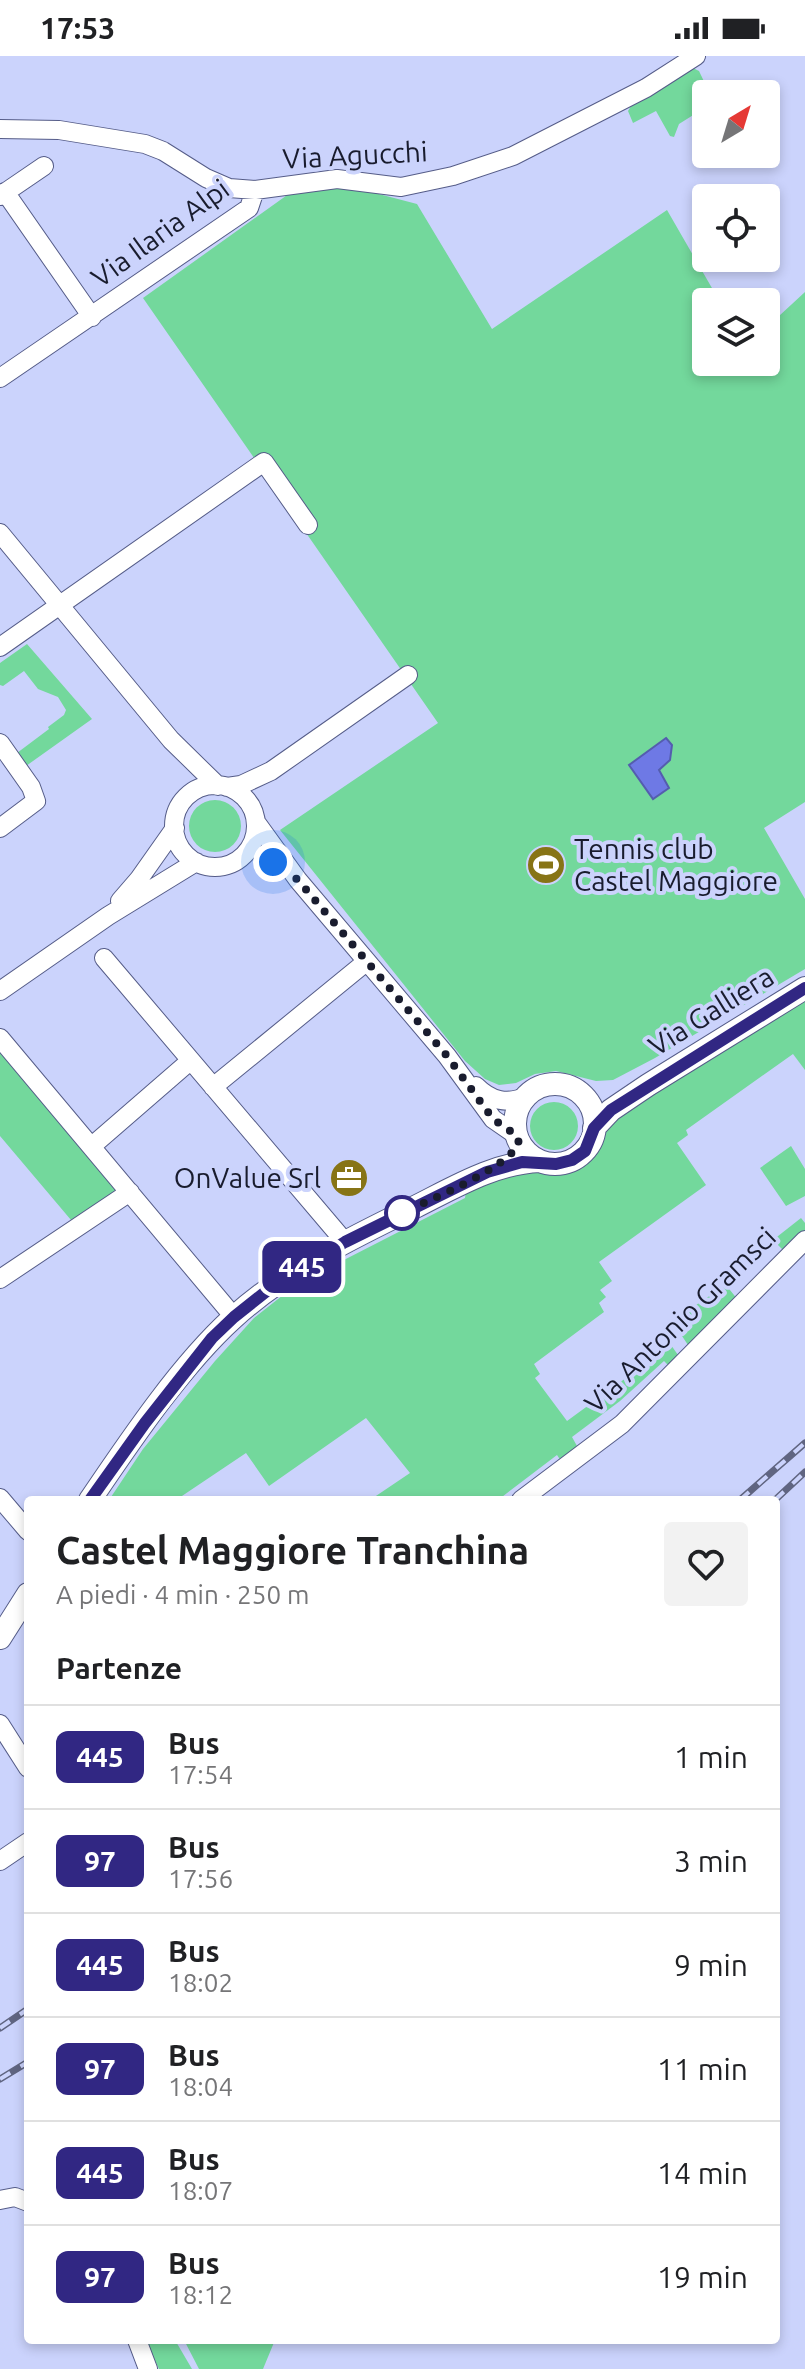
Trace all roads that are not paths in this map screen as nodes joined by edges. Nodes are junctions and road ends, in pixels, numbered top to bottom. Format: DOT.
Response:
graph roads {
  1 [pos="696,56"];
  2 [pos="0,129"];
  3 [pos="44,166"];
  4 [pos="255,190"];
  5 [pos="3,194"];
  6 [pos="92,317"];
  7 [pos="0,378"];
  8 [pos="308,525"];
  9 [pos="0,533"];
  10 [pos="60,605"];
  11 [pos="0,647"];
  12 [pos="408,675"];
  13 [pos="171,740"];
  14 [pos="0,743"];
  15 [pos="271,771"];
  16 [pos="223,786"];
  17 [pos="186,798"];
  18 [pos="255,818"];
  19 [pos="0,828"];
  20 [pos="175,828"];
  21 [pos="243,857"];
  22 [pos="196,862"];
  23 [pos="298,880"];
  24 [pos="108,916"];
  25 [pos="104,958"];
  26 [pos="366,962"];
  27 [pos="805,988"];
  28 [pos="0,991"];
  29 [pos="0,1038"];
  30 [pos="447,1056"];
  31 [pos="190,1061"];
  32 [pos="648,1085"];
  33 [pos="213,1087"];
  34 [pos="582,1095"];
  35 [pos="527,1096"];
  36 [pos="594,1128"];
  37 [pos="518,1139"];
  38 [pos="92,1146"];
  39 [pos="540,1161"];
  40 [pos="487,1172"];
  41 [pos="130,1192"];
  42 [pos="805,1240"];
  43 [pos="345,1242"];
  44 [pos="0,1279"];
  45 [pos="234,1317"];
  46 [pos="93,1496"];
  47 [pos="526,1496"];
  48 [pos="0,1498"];
  49 [pos="24,1526"];
  50 [pos="24,1600"];
  51 [pos="0,1638"];
  52 [pos="0,1724"];
  53 [pos="24,1762"];
  54 [pos="24,1845"];
  55 [pos="0,1861"];
  56 [pos="0,2200"];
  57 [pos="24,2200"];
  58 [pos="139,2344"];
  59 [pos="148,2369"];
  1 -- 4 [label="street, Via Agucchi"];
  2 -- 4 [label="street, Via Agucchi"];
  3 -- 5 [label="street, Via Ilaria Alpi"];
  4 -- 6 [label="street, Via Ilaria Alpi"];
  5 -- 6 [label="street, Via Ilaria Alpi"];
  6 -- 7 [label="street, Via Ilaria Alpi"];
  8 -- 10 [label="street"];
  9 -- 10 [label="street"];
  10 -- 11 [label="street"];
  10 -- 13 [label="street"];
  12 -- 15 [label="street"];
  13 -- 16 [label="street"];
  13 -- 17 [label="street"];
  14 -- 19 [label="street"];
  15 -- 16 [label="street"];
  15 -- 18 [label="street"];
  16 -- 17 [label="street"];
  16 -- 18 [label="street"];
  17 -- 20 [label="street"];
  18 -- 21 [label="street"];
  18 -- 23 [label="street"];
  20 -- 22 [label="street"];
  20 -- 24 [label="street"];
  21 -- 22 [label="street"];
  21 -- 23 [label="street"];
  22 -- 24 [label="street"];
  23 -- 26 [label="street"];
  24 -- 28 [label="street"];
  25 -- 31 [label="street"];
  26 -- 30 [label="street"];
  26 -- 33 [label="street"];
  27 -- 32 [label="main road, Via Galliera"];
  29 -- 38 [label="street"];
  30 -- 35 [label="street"];
  30 -- 37 [label="street"];
  31 -- 33 [label="street"];
  31 -- 38 [label="street"];
  32 -- 34 [label="main road, Via Galliera"];
  32 -- 36 [label="main road, Via Galliera"];
  33 -- 43 [label="street"];
  34 -- 35 [label="main road"];
  34 -- 36 [label="main road"];
  35 -- 37 [label="main road"];
  36 -- 39 [label="main road"];
  37 -- 39 [label="main road"];
  37 -- 40 [label="main road"];
  38 -- 41 [label="street"];
  39 -- 40 [label="main road"];
  40 -- 43 [label="main road"];
  41 -- 44 [label="street"];
  41 -- 45 [label="street"];
  42 -- 47 [label="street, Via Antonio Gramsci"];
  43 -- 45 [label="main road"];
  45 -- 46 [label="main road"];
  48 -- 49 [label="street"];
  50 -- 51 [label="main road"];
  52 -- 53 [label="street"];
  54 -- 55 [label="street"];
  56 -- 57 [label="street"];
  58 -- 59 [label="street"];
}
